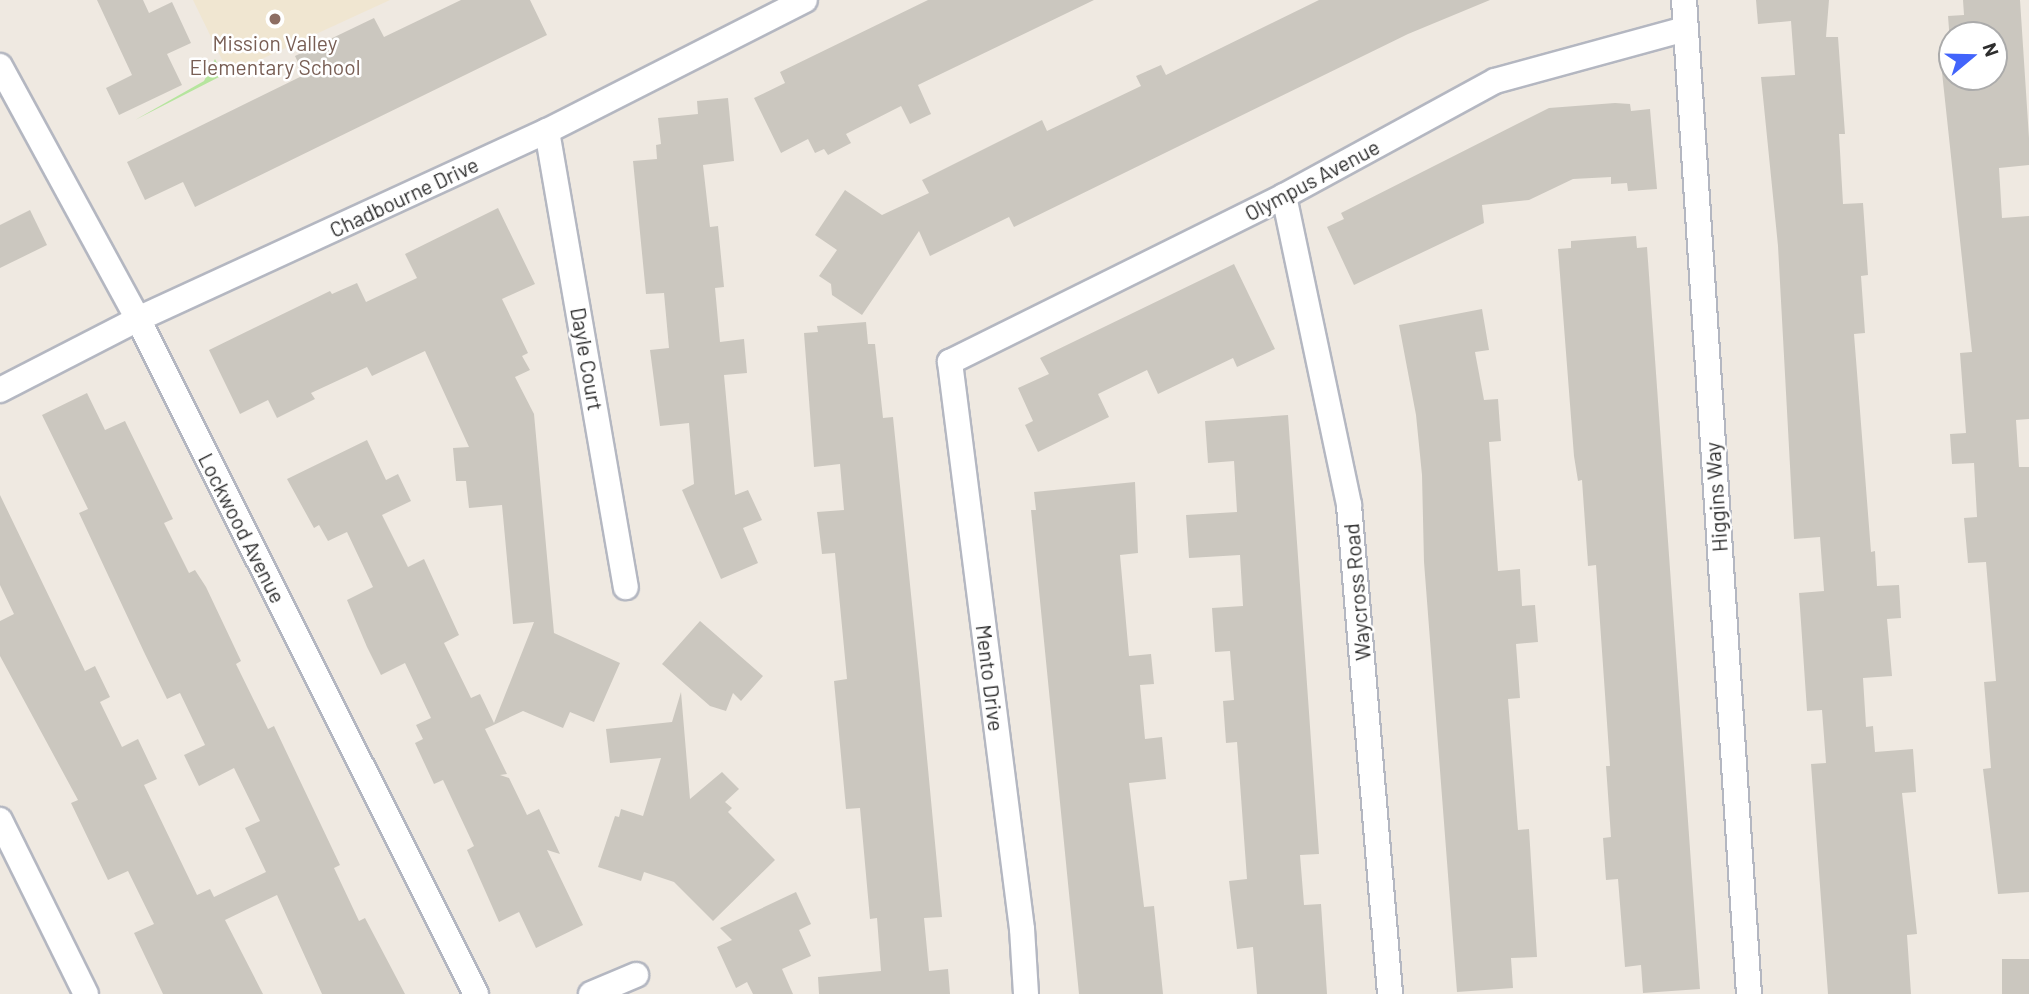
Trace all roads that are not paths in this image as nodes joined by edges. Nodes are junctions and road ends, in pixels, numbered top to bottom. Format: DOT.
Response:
graph roads {
  1 [pos="805,0"];
  2 [pos="1684,0"];
  3 [pos="1685,29"];
  4 [pos="0,66"];
  5 [pos="547,131"];
  6 [pos="1284,196"];
  7 [pos="138,320"];
  8 [pos="950,362"];
  9 [pos="0,390"];
  10 [pos="626,587"];
  11 [pos="0,820"];
  12 [pos="636,975"];
  13 [pos="86,994"];
  14 [pos="476,994"];
  15 [pos="591,994"];
  16 [pos="1026,994"];
  17 [pos="1390,994"];
  18 [pos="1749,994"];
  1 -- 5 [label="street, Chadbourne Drive"];
  2 -- 3 [label="street, Higgins Way"];
  3 -- 6 [label="street, Olympus Avenue"];
  3 -- 18 [label="street, Higgins Way"];
  4 -- 7 [label="street, Lockwood Avenue"];
  5 -- 7 [label="street, Chadbourne Drive"];
  5 -- 10 [label="street, Dayle Court"];
  6 -- 8 [label="street, Olympus Avenue"];
  6 -- 17 [label="street, Waycross Road"];
  7 -- 9 [label="street, Chadbourne Drive"];
  7 -- 14 [label="street, Lockwood Avenue"];
  8 -- 16 [label="street, Mento Drive"];
  11 -- 13 [label="street"];
  12 -- 15 [label="street"];
}
